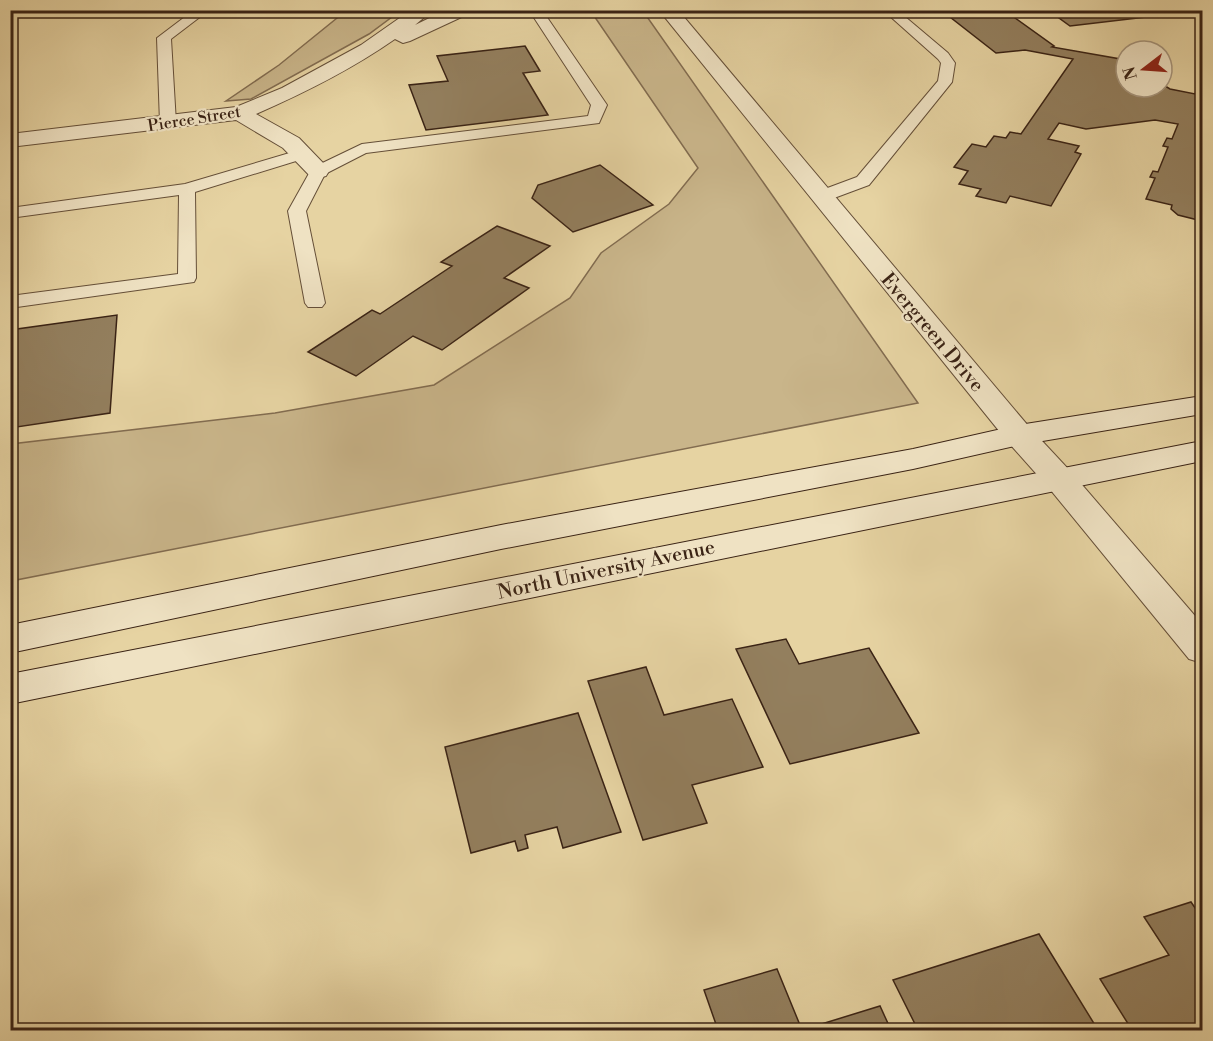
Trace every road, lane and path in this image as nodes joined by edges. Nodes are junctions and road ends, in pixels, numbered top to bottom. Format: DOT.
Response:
graph roads {
  1 [pos="203,10"];
  2 [pos="424,10"];
  3 [pos="462,10"];
  4 [pos="536,10"];
  5 [pos="668,10"];
  6 [pos="889,10"];
  7 [pos="368,50"];
  8 [pos="240,113"];
  9 [pos="168,123"];
  10 [pos="10,141"];
  11 [pos="303,154"];
  12 [pos="318,171"];
  13 [pos="187,189"];
  14 [pos="820,197"];
  15 [pos="10,213"];
  16 [pos="10,302"];
  17 [pos="315,303"];
  18 [pos="1203,405"];
  19 [pos="1019,435"];
  20 [pos="1203,451"];
  21 [pos="1060,480"];
  22 [pos="10,639"];
  23 [pos="1203,649"];
  24 [pos="10,689"];
  1 -- 9 [label="lane"];
  2 -- 7 [label="street, Pierce Street"];
  3 -- 7 [label="street"];
  4 -- 12 [label="lane"];
  5 -- 14 [label="street, Evergreen Drive"];
  6 -- 14 [label="lane"];
  7 -- 8 [label="street, Pierce Street"];
  8 -- 9 [label="street, Pierce Street"];
  8 -- 11 [label="street"];
  9 -- 10 [label="street, Pierce Street"];
  11 -- 12 [label="street"];
  11 -- 13 [label="lane"];
  12 -- 17 [label="lane"];
  13 -- 15 [label="lane"];
  13 -- 16 [label="lane"];
  14 -- 19 [label="street, Evergreen Drive"];
  18 -- 19 [label="street"];
  19 -- 21 [label="street, Evergreen Drive"];
  19 -- 22 [label="street"];
  20 -- 21 [label="street, North University Avenue"];
  21 -- 23 [label="street, Evergreen Drive"];
  21 -- 24 [label="street, North University Avenue"];
}
